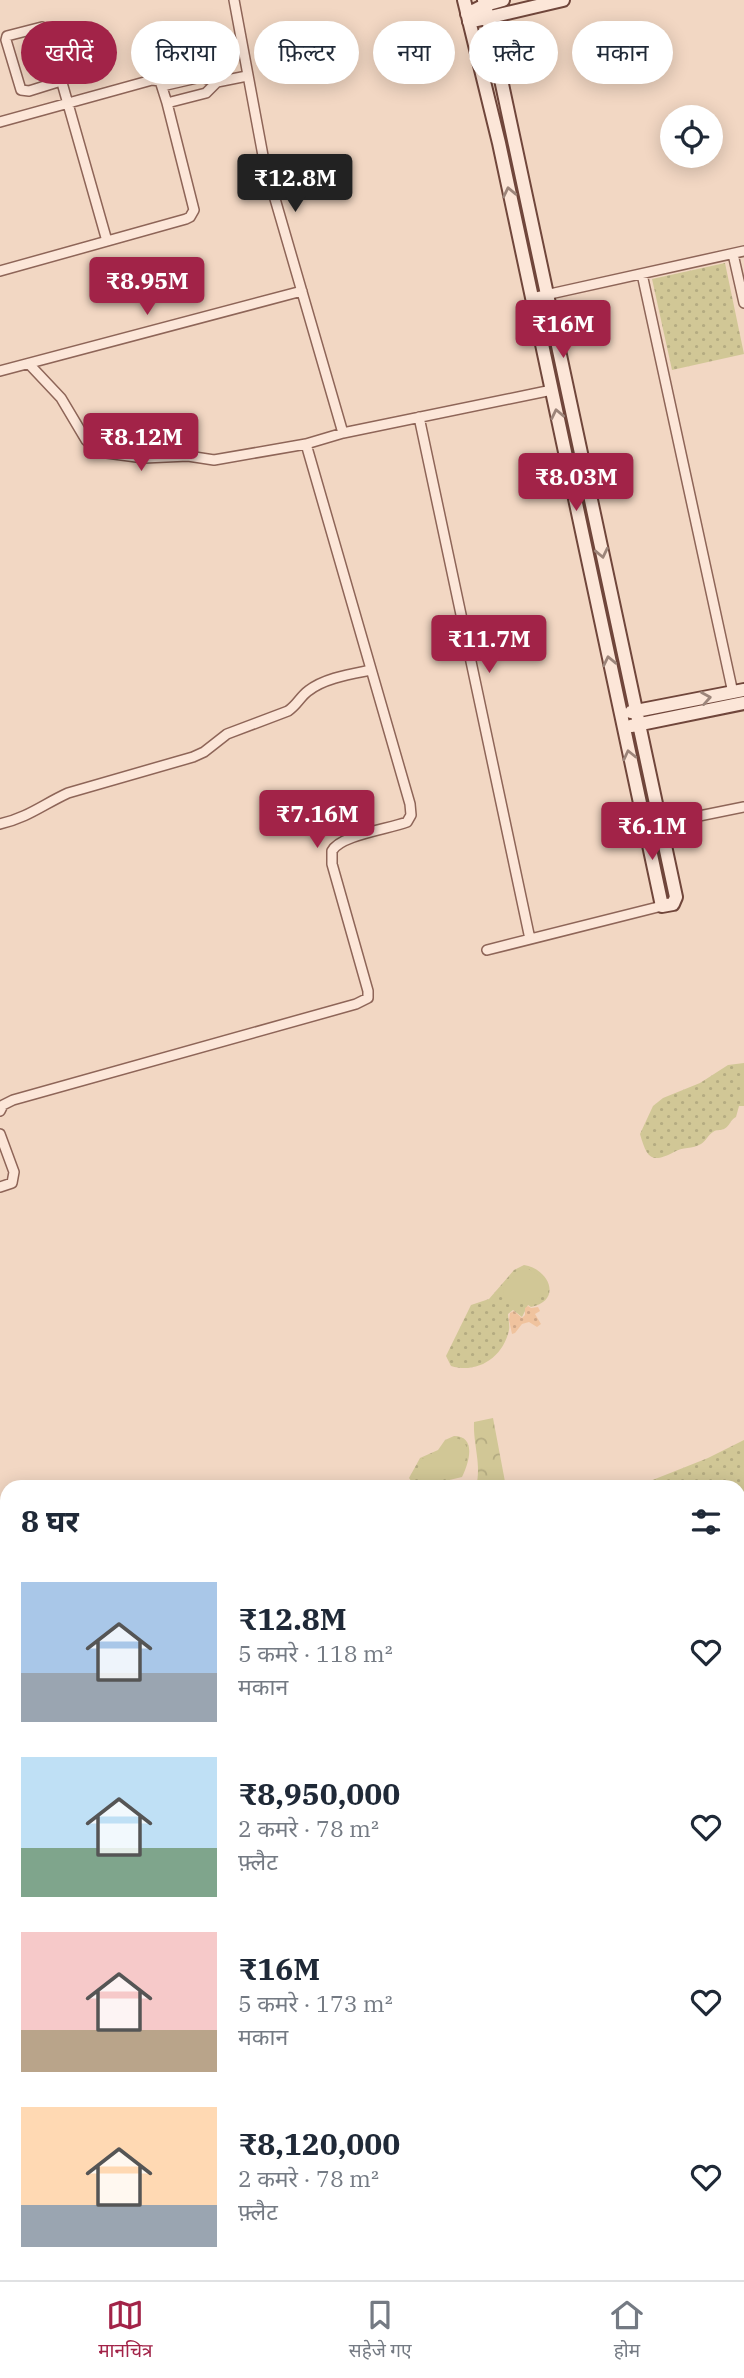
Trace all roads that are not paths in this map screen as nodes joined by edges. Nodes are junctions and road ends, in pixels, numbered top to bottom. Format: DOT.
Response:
graph roads {
  1 [pos="234,0"];
  2 [pos="464,0"];
  3 [pos="503,0"];
  4 [pos="563,0"];
  5 [pos="485,7"];
  6 [pos="468,18"];
  7 [pos="247,76"];
  8 [pos="240,77"];
  9 [pos="61,81"];
  10 [pos="62,84"];
  11 [pos="171,84"];
  12 [pos="215,84"];
  13 [pos="162,86"];
  14 [pos="167,103"];
  15 [pos="68,105"];
  16 [pos="0,122"];
  17 [pos="107,241"];
  18 [pos="744,251"];
  19 [pos="733,254"];
  20 [pos="0,271"];
  21 [pos="642,274"];
  22 [pos="302,291"];
  23 [pos="547,295"];
  24 [pos="532,298"];
  25 [pos="744,303"];
  26 [pos="29,364"];
  27 [pos="0,371"];
  28 [pos="552,390"];
  29 [pos="419,417"];
  30 [pos="343,433"];
  31 [pos="306,444"];
  32 [pos="371,670"];
  33 [pos="738,692"];
  34 [pos="744,703"];
  35 [pos="637,710"];
  36 [pos="620,714"];
  37 [pos="640,724"];
  38 [pos="623,728"];
  39 [pos="744,807"];
  40 [pos="0,824"];
  41 [pos="661,825"];
  42 [pos="645,827"];
  43 [pos="662,906"];
  44 [pos="530,939"];
  45 [pos="487,950"];
  46 [pos="0,1111"];
  47 [pos="0,1134"];
  48 [pos="0,1187"];
  1 -- 7 [label="street"];
  2 -- 6 [label="street"];
  3 -- 5 [label="street"];
  4 -- 5 [label="street"];
  5 -- 6 [label="street"];
  5 -- 23 [label="street"];
  24 -- 6 [label="street, one-way"];
  7 -- 8 [label="street"];
  7 -- 22 [label="street"];
  9 -- 9 [label="street"];
  10 -- 15 [label="street"];
  11 -- 13 [label="street"];
  12 -- 14 [label="street"];
  13 -- 14 [label="street"];
  13 -- 15 [label="street"];
  14 -- 17 [label="street"];
  15 -- 16 [label="street"];
  15 -- 17 [label="street"];
  17 -- 20 [label="street"];
  18 -- 19 [label="street"];
  19 -- 21 [label="street"];
  19 -- 25 [label="street"];
  21 -- 23 [label="street"];
  21 -- 33 [label="street"];
  22 -- 26 [label="street"];
  22 -- 30 [label="street"];
  23 -- 24 [label="street"];
  23 -- 35 [label="street, one-way"];
  24 -- 28 [label="street"];
  26 -- 27 [label="street"];
  26 -- 31 [label="street"];
  28 -- 29 [label="street"];
  36 -- 28 [label="street, one-way"];
  29 -- 30 [label="street"];
  29 -- 44 [label="street"];
  30 -- 31 [label="street"];
  31 -- 32 [label="street"];
  32 -- 40 [label="street"];
  32 -- 46 [label="street"];
  35 -- 33 [label="street, one-way"];
  34 -- 37 [label="street"];
  35 -- 36 [label="street"];
  35 -- 37 [label="street"];
  36 -- 38 [label="street"];
  37 -- 38 [label="street"];
  37 -- 41 [label="street"];
  42 -- 38 [label="street, one-way"];
  39 -- 41 [label="street"];
  41 -- 42 [label="street"];
  41 -- 43 [label="street"];
  42 -- 43 [label="street"];
  43 -- 44 [label="street"];
  44 -- 45 [label="street"];
  47 -- 48 [label="street"];
}
